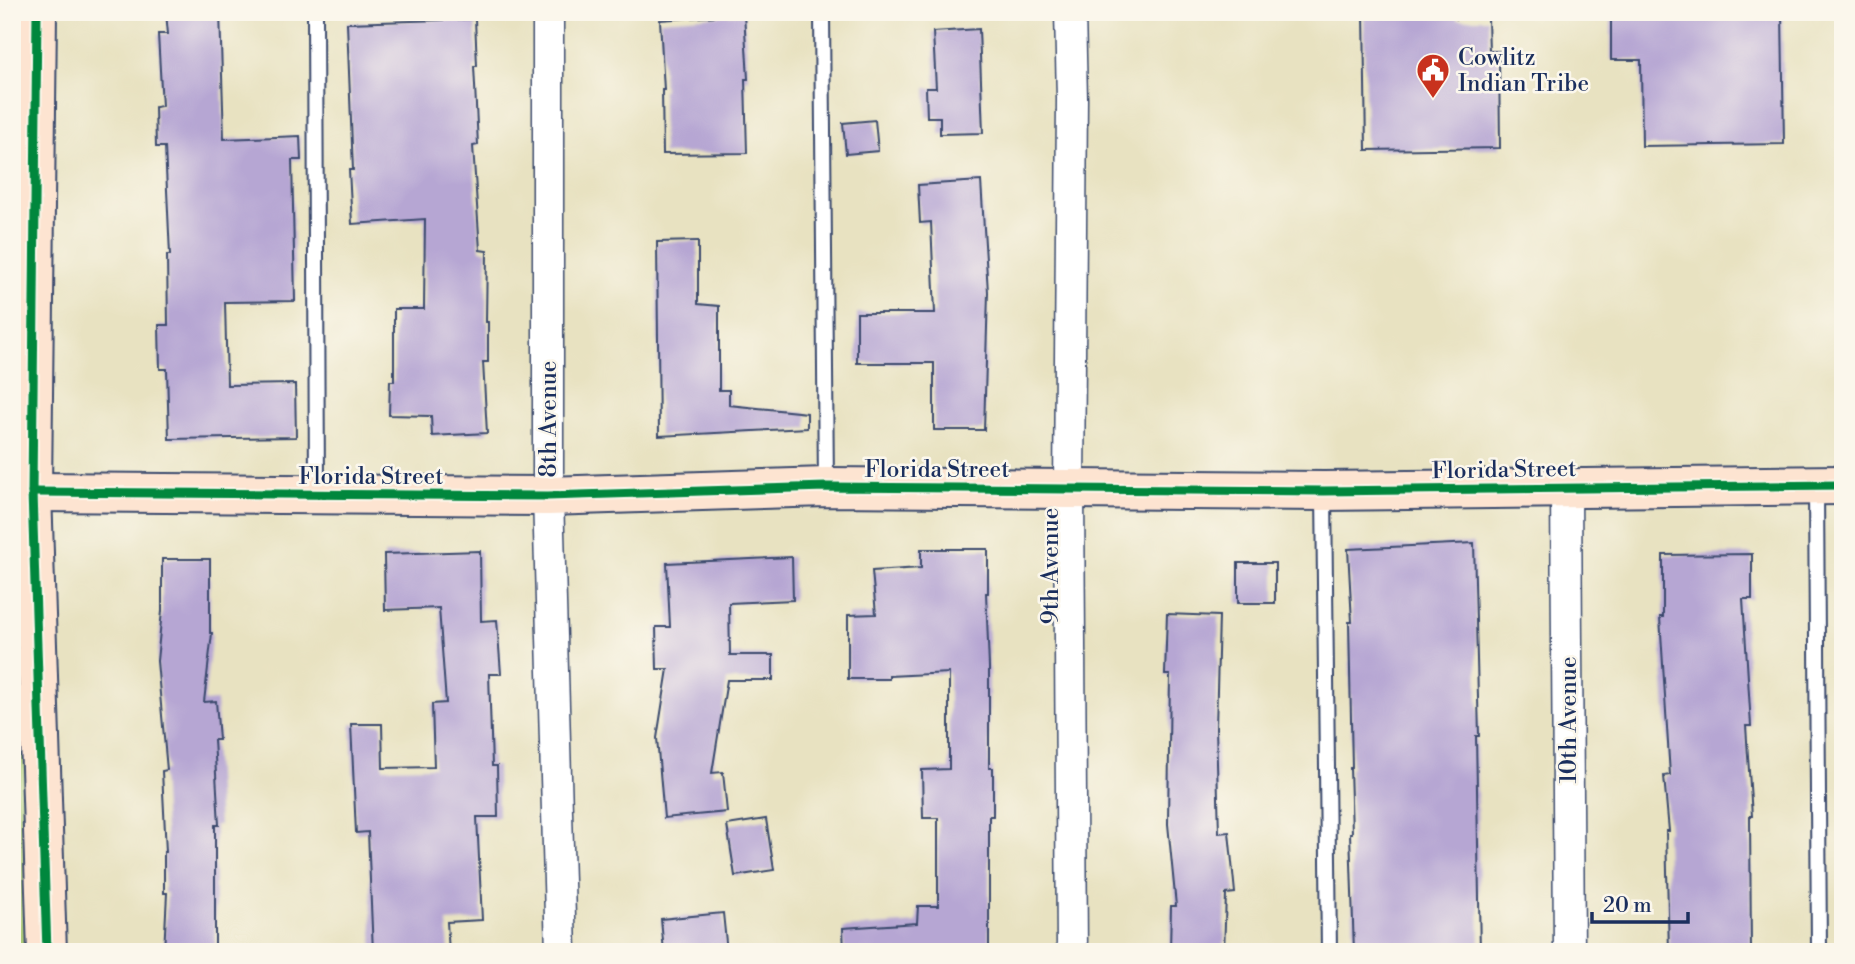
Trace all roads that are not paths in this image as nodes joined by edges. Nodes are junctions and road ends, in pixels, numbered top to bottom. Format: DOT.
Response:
graph roads {
  1 [pos="37,12"];
  2 [pos="315,12"];
  3 [pos="548,12"];
  4 [pos="822,12"];
  5 [pos="1070,12"];
  6 [pos="1829,485"];
  7 [pos="826,487"];
  8 [pos="1566,488"];
  9 [pos="1069,489"];
  10 [pos="1324,491"];
  11 [pos="32,492"];
  12 [pos="317,494"];
  13 [pos="548,496"];
  14 [pos="47,952"];
  15 [pos="561,952"];
  16 [pos="1072,952"];
  17 [pos="1329,952"];
  18 [pos="1569,952"];
  19 [pos="1819,952"];
  1 -- 11 [label="street"];
  2 -- 12 [label="lane"];
  3 -- 13 [label="street, 8th Avenue"];
  4 -- 7 [label="lane"];
  5 -- 9 [label="street, 9th Avenue"];
  6 -- 8 [label="street, Florida Street"];
  6 -- 19 [label="lane"];
  7 -- 9 [label="street, Florida Street"];
  7 -- 13 [label="street, Florida Street"];
  8 -- 10 [label="street, Florida Street"];
  8 -- 18 [label="street, 10th Avenue"];
  9 -- 10 [label="street, Florida Street"];
  9 -- 16 [label="street, 9th Avenue"];
  10 -- 17 [label="lane"];
  11 -- 12 [label="street, Florida Street"];
  11 -- 14 [label="street"];
  12 -- 13 [label="street, Florida Street"];
  13 -- 15 [label="street, 8th Avenue"];
}
